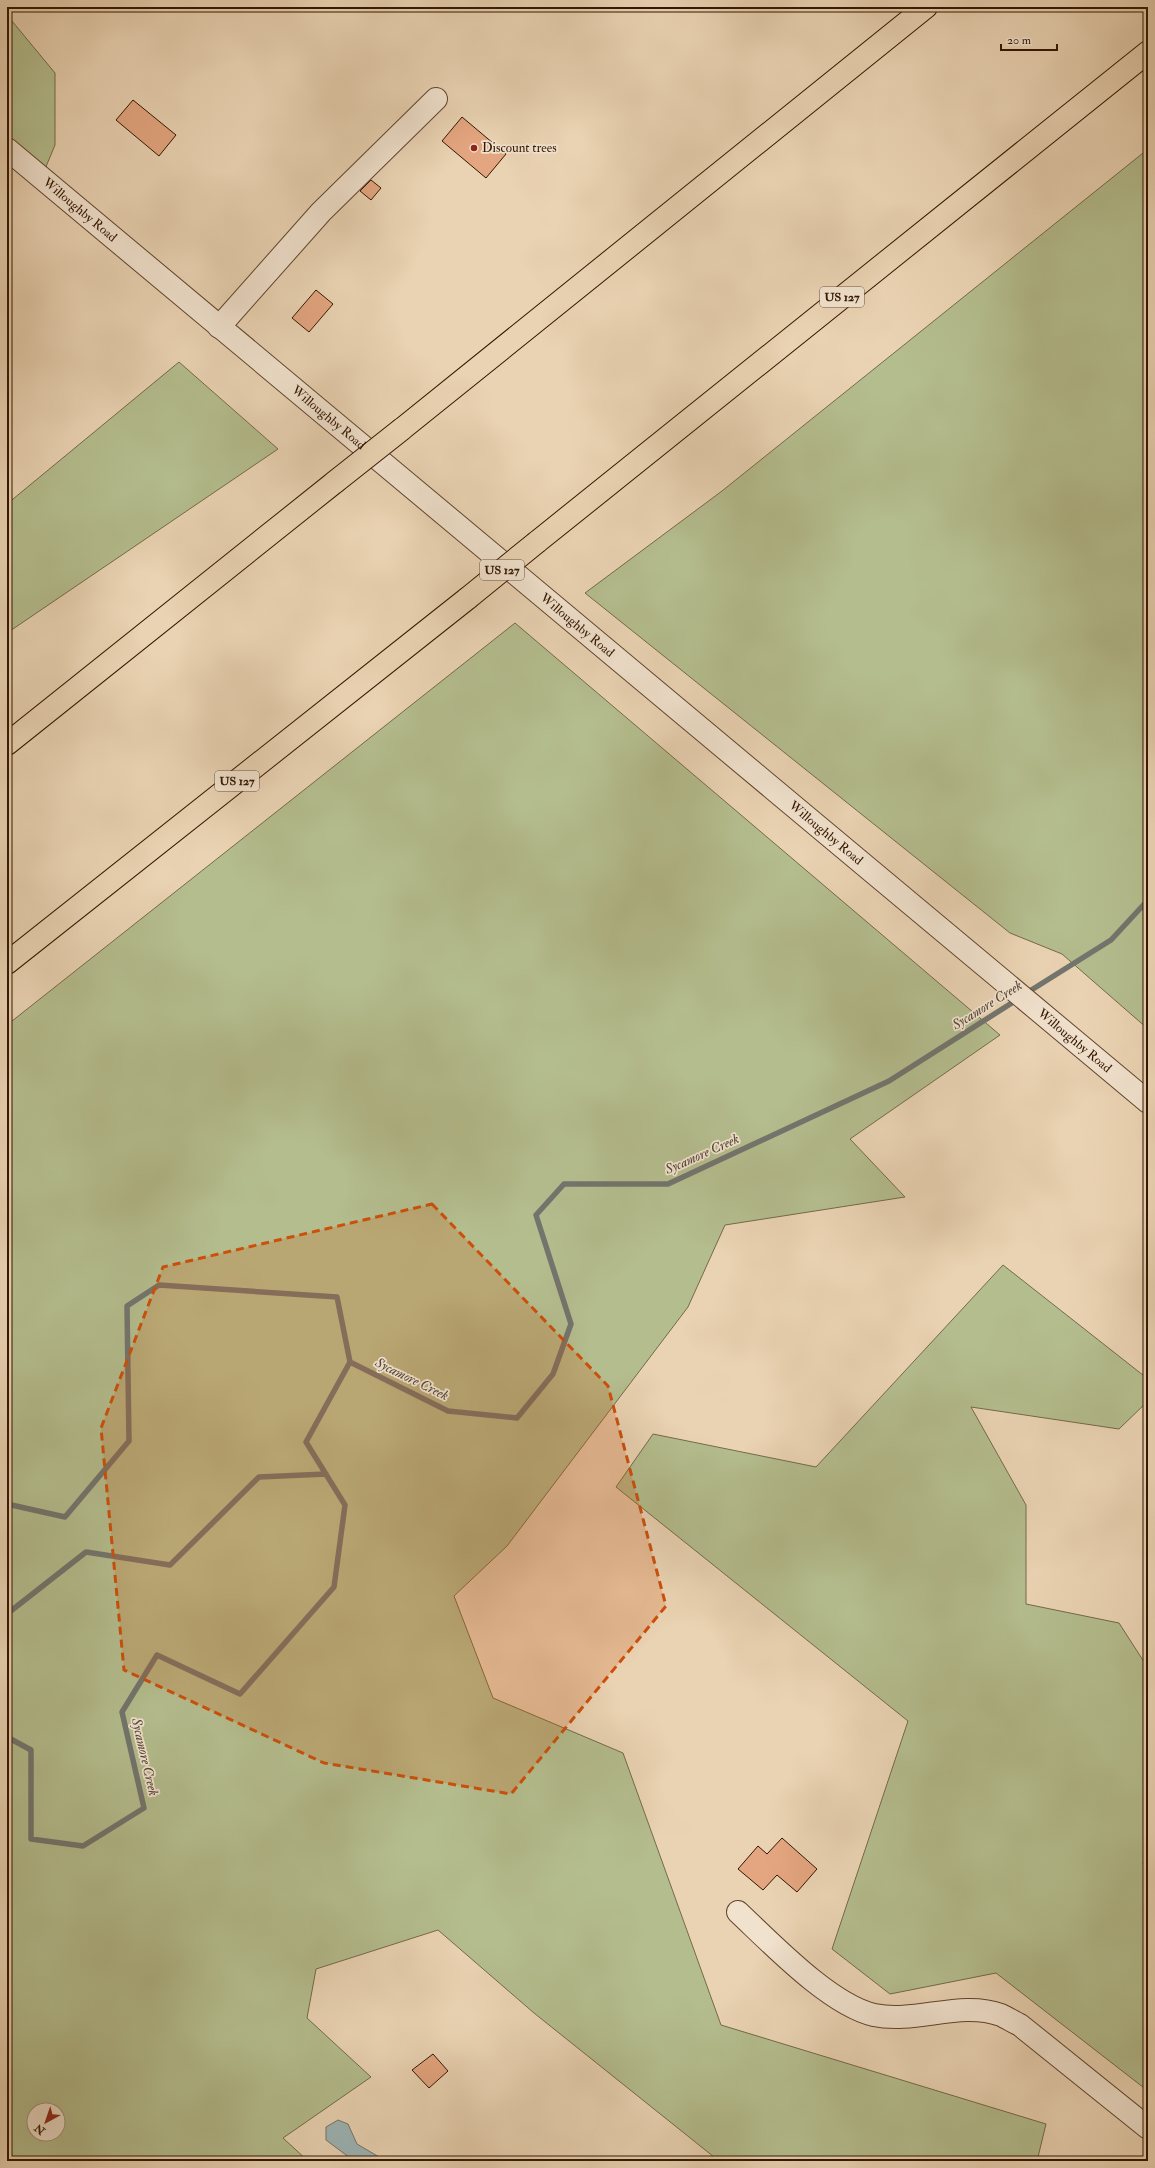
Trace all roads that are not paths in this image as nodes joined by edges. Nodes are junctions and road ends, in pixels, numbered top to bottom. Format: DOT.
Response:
graph roads {
  1 [pos="926,7"];
  2 [pos="1148,52"];
  3 [pos="436,99"];
  4 [pos="7,149"];
  5 [pos="219,327"];
  6 [pos="7,744"];
  7 [pos="7,964"];
  8 [pos="1148,1102"];
  9 [pos="738,1912"];
  10 [pos="1148,2128"];
  1 -- 6 [label="highway, bridge"];
  2 -- 7 [label="highway, US 127, bridge"];
  3 -- 5 [label="street"];
  4 -- 5 [label="street, Willoughby Road"];
  5 -- 8 [label="street, Willoughby Road"];
  9 -- 10 [label="street"];
}
